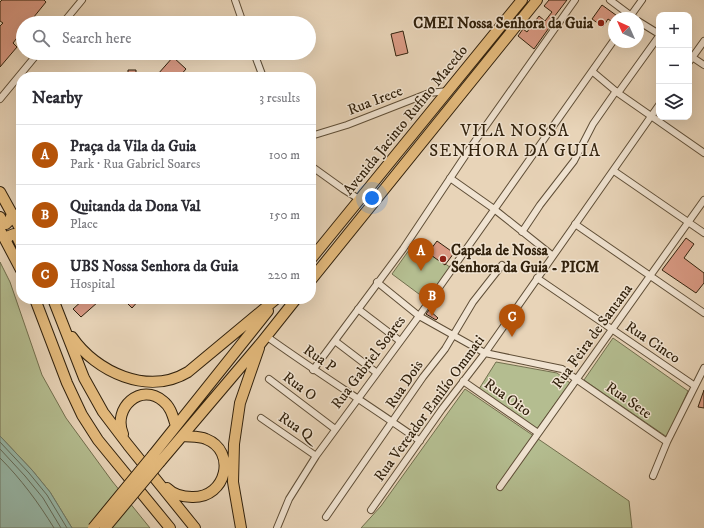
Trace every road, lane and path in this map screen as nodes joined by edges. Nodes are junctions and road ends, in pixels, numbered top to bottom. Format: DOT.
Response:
graph roads {
  1 [pos="82,0"];
  2 [pos="234,0"];
  3 [pos="522,0"];
  4 [pos="537,0"];
  5 [pos="575,0"];
  6 [pos="610,0"];
  7 [pos="642,0"];
  8 [pos="625,12"];
  9 [pos="634,12"];
  10 [pos="69,16"];
  11 [pos="240,16"];
  12 [pos="644,25"];
  13 [pos="656,33"];
  14 [pos="656,39"];
  15 [pos="704,41"];
  16 [pos="609,48"];
  17 [pos="692,56"];
  18 [pos="692,59"];
  19 [pos="32,60"];
  20 [pos="257,60"];
  21 [pos="704,65"];
  22 [pos="22,72"];
  23 [pos="261,72"];
  24 [pos="593,72"];
  25 [pos="16,80"];
  26 [pos="448,91"];
  27 [pos="617,92"];
  28 [pos="0,99"];
  29 [pos="656,109"];
  30 [pos="651,116"];
  31 [pos="316,134"];
  32 [pos="704,153"];
  33 [pos="392,160"];
  34 [pos="316,170"];
  35 [pos="614,171"];
  36 [pos="450,178"];
  37 [pos="0,192"];
  38 [pos="378,196"];
  39 [pos="360,199"];
  40 [pos="704,200"];
  41 [pos="494,209"];
  42 [pos="12,213"];
  43 [pos="0,217"];
  44 [pos="16,221"];
  45 [pos="342,221"];
  46 [pos="689,222"];
  47 [pos="575,224"];
  48 [pos="0,230"];
  49 [pos="522,232"];
  50 [pos="704,233"];
  51 [pos="16,235"];
  52 [pos="6,241"];
  53 [pos="316,253"];
  54 [pos="330,255"];
  55 [pos="553,256"];
  56 [pos="16,260"];
  57 [pos="502,265"];
  58 [pos="316,273"];
  59 [pos="651,276"];
  60 [pos="537,278"];
  61 [pos="377,282"];
  62 [pos="37,304"];
  63 [pos="55,304"];
  64 [pos="271,304"];
  65 [pos="273,304"];
  66 [pos="292,304"];
  67 [pos="358,309"];
  68 [pos="704,313"];
  69 [pos="419,316"];
  70 [pos="60,317"];
  71 [pos="612,329"];
  72 [pos="453,335"];
  73 [pos="263,340"];
  74 [pos="335,341"];
  75 [pos="400,341"];
  76 [pos="485,353"];
  77 [pos="704,368"];
  78 [pos="313,370"];
  79 [pos="377,373"];
  80 [pos="269,379"];
  81 [pos="576,379"];
  82 [pos="464,382"];
  83 [pos="695,386"];
  84 [pos="358,398"];
  85 [pos="261,418"];
  86 [pos="393,422"];
  87 [pos="176,426"];
  88 [pos="335,429"];
  89 [pos="538,433"];
  90 [pos="182,436"];
  91 [pos="420,441"];
  92 [pos="667,442"];
  93 [pos="128,445"];
  94 [pos="316,456"];
  95 [pos="156,458"];
  96 [pos="653,476"];
  97 [pos="158,482"];
  98 [pos="500,487"];
  99 [pos="371,510"];
  100 [pos="326,517"];
  101 [pos="93,528"];
  102 [pos="105,528"];
  103 [pos="170,528"];
  104 [pos="195,528"];
  105 [pos="241,528"];
  106 [pos="277,528"];
  1 -- 10 [label="street"];
  2 -- 11 [label="street"];
  3 -- 26 [label="main road, Avenida Jacinto Rufino Macedo"];
  4 -- 38 [label="main road, Avenida Jacinto Rufino Macedo"];
  5 -- 36 [label="street"];
  6 -- 8 [label="street"];
  7 -- 9 [label="street"];
  12 -- 13 [label="street"];
  14 -- 27 [label="street"];
  15 -- 17 [label="street"];
  16 -- 24 [label="street, Rua Gabriel Soares"];
  18 -- 21 [label="street"];
  19 -- 22 [label="street"];
  20 -- 23 [label="street"];
  24 -- 27 [label="street"];
  24 -- 41 [label="street, Rua Gabriel Soares"];
  25 -- 28 [label="street"];
  26 -- 31 [label="street, Rua Irece"];
  26 -- 33 [label="main road, Avenida Jacinto Rufino Macedo"];
  27 -- 30 [label="street"];
  27 -- 49 [label="street"];
  29 -- 30 [label="street, Rua Vereador Emilío Ommati"];
  30 -- 32 [label="street"];
  30 -- 35 [label="street, Rua Vereador Emilío Ommati"];
  33 -- 38 [label="main road"];
  33 -- 39 [label="main road, Avenida Jacinto Rufino Macedo"];
  34 -- 39 [label="street"];
  35 -- 46 [label="street"];
  35 -- 47 [label="street, Rua Vereador Emilío Ommati"];
  36 -- 41 [label="street"];
  36 -- 61 [label="street"];
  37 -- 42 [label="main road"];
  38 -- 54 [label="main road, Avenida Jacinto Rufino Macedo"];
  39 -- 45 [label="main road, Avenida Jacinto Rufino Macedo"];
  40 -- 46 [label="street, Rua Feira de Santana"];
  41 -- 49 [label="street"];
  41 -- 69 [label="street, Rua Gabriel Soares"];
  42 -- 43 [label="main road"];
  42 -- 44 [label="main road"];
  45 -- 53 [label="main road, Avenida Jacinto Rufino Macedo"];
  45 -- 54 [label="main road"];
  46 -- 50 [label="street"];
  46 -- 59 [label="street, Rua Feira de Santana"];
  47 -- 55 [label="street, Rua Vereador Emilío Ommati"];
  47 -- 59 [label="street"];
  48 -- 52 [label="main road"];
  49 -- 55 [label="street"];
  51 -- 52 [label="main road"];
  52 -- 56 [label="main road"];
  54 -- 58 [label="main road, Avenida Jacinto Rufino Macedo"];
  55 -- 60 [label="street, Rua Vereador Emilío Ommati"];
  57 -- 72 [label="street, Rua Dois"];
  59 -- 68 [label="street"];
  59 -- 71 [label="street, Rua Feira de Santana"];
  60 -- 71 [label="street, Rua Cinco"];
  60 -- 76 [label="street, Rua Vereador Emilío Ommati"];
  61 -- 67 [label="street"];
  61 -- 69 [label="street, Rua Sete"];
  62 -- 103 [label="main road"];
  63 -- 70 [label="main road"];
  64 -- 70 [label="main road"];
  65 -- 87 [label="main road"];
  66 -- 73 [label="main road"];
  67 -- 74 [label="street"];
  67 -- 75 [label="street"];
  69 -- 72 [label="street, Rua Sete"];
  69 -- 75 [label="street, Rua Gabriel Soares"];
  70 -- 93 [label="main road"];
  71 -- 81 [label="street, Rua Feira de Santana"];
  71 -- 83 [label="street, Rua Cinco"];
  72 -- 76 [label="street, Rua Sete"];
  72 -- 86 [label="street, Rua Dois"];
  73 -- 78 [label="street, Rua P"];
  73 -- 90 [label="main road"];
  73 -- 105 [label="main road"];
  74 -- 78 [label="street"];
  74 -- 79 [label="street"];
  75 -- 79 [label="street, Rua Gabriel Soares"];
  76 -- 81 [label="street, Rua Sete"];
  76 -- 82 [label="street, Rua Vereador Emilío Ommati"];
  77 -- 83 [label="street"];
  78 -- 84 [label="street, Rua P"];
  79 -- 84 [label="street, Rua Gabriel Soares"];
  80 -- 88 [label="street, Rua O"];
  81 -- 89 [label="street, Rua Feira de Santana"];
  81 -- 92 [label="street, Rua Sete"];
  82 -- 89 [label="street, Rua Oito"];
  82 -- 91 [label="street, Rua Vereador Emilío Ommati"];
  83 -- 92 [label="street"];
  84 -- 86 [label="street, Rua P"];
  84 -- 88 [label="street, Rua Gabriel Soares"];
  85 -- 94 [label="street, Rua Q"];
  86 -- 91 [label="street, Rua P"];
  86 -- 100 [label="street, Rua Dois"];
  87 -- 93 [label="main road"];
  87 -- 95 [label="main road"];
  88 -- 94 [label="street, Rua Gabriel Soares"];
  89 -- 98 [label="street, Rua Feira de Santana"];
  90 -- 95 [label="main road"];
  90 -- 97 [label="main road"];
  91 -- 99 [label="street, Rua Vereador Emilío Ommati"];
  92 -- 96 [label="street"];
  93 -- 97 [label="main road"];
  94 -- 106 [label="street, Rua Gabriel Soares"];
  95 -- 101 [label="main road, bridge"];
  95 -- 102 [label="main road, bridge"];
  97 -- 104 [label="main road"];
}
